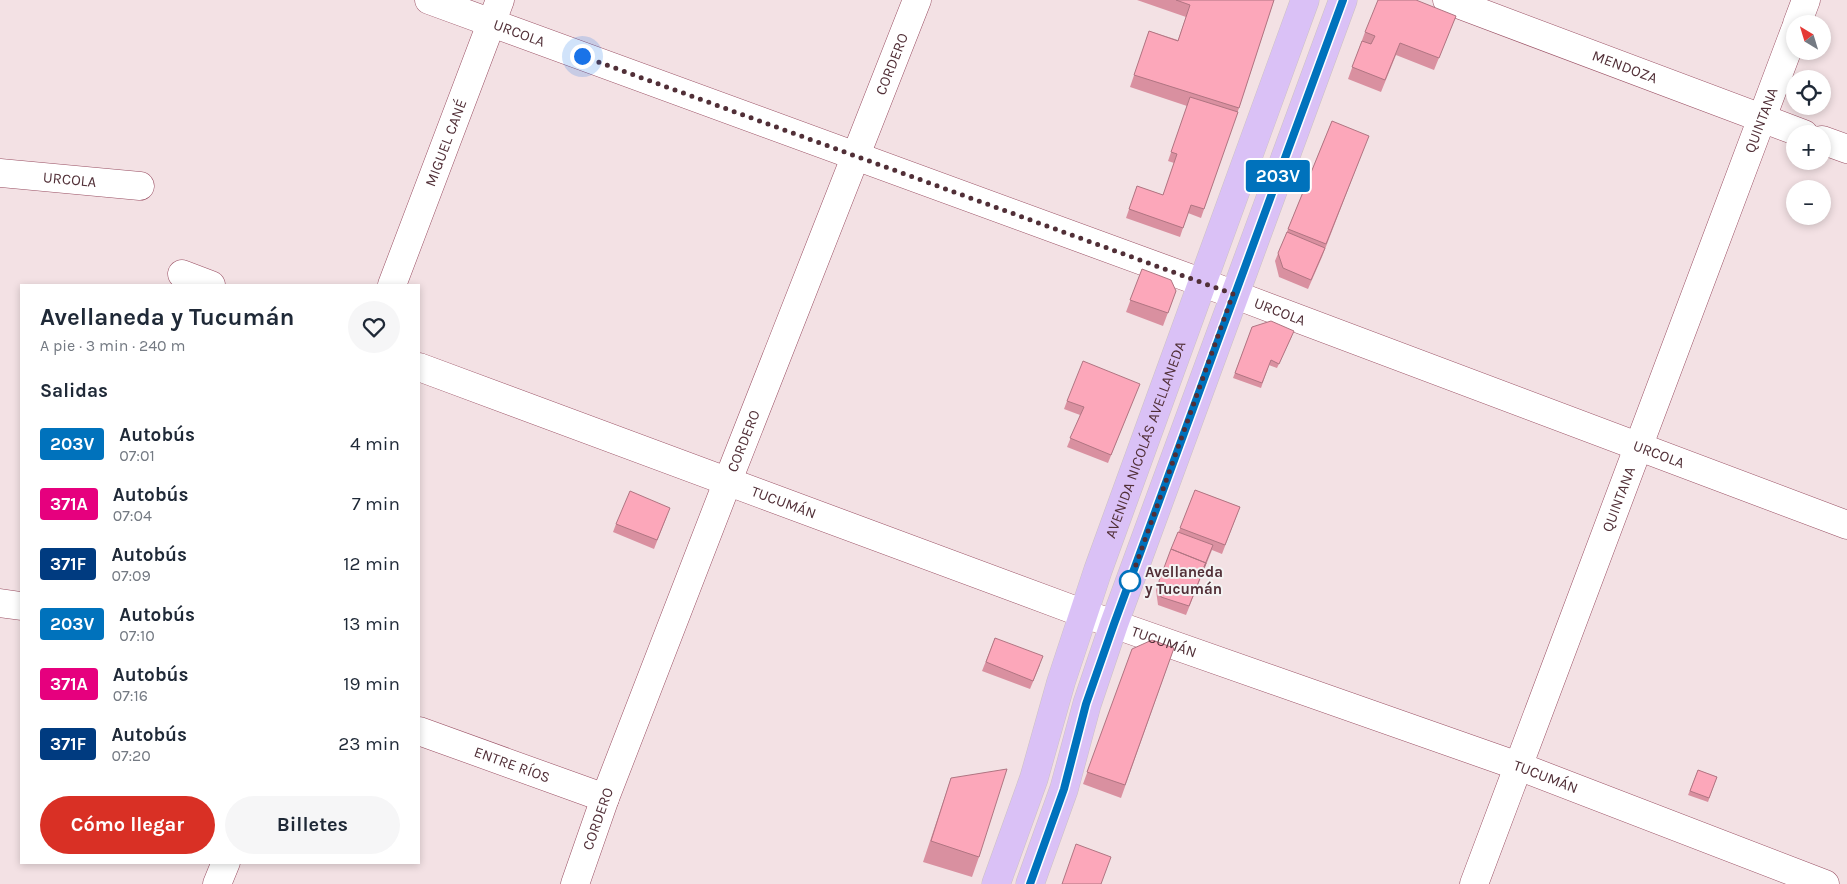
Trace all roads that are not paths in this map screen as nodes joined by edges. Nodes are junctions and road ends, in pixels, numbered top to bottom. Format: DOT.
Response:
graph roads {
  1 [pos="429,0"];
  2 [pos="917,0"];
  3 [pos="1305,0"];
  4 [pos="1343,0"];
  5 [pos="1446,0"];
  6 [pos="1806,0"];
  7 [pos="495,12"];
  8 [pos="1800,15"];
  9 [pos="1786,54"];
  10 [pos="1762,119"];
  11 [pos="1786,128"];
  12 [pos="1831,143"];
  13 [pos="1847,149"];
  14 [pos="855,156"];
  15 [pos="0,174"];
  16 [pos="140,186"];
  17 [pos="182,274"];
  18 [pos="1202,283"];
  19 [pos="208,284"];
  20 [pos="392,284"];
  21 [pos="1233,294"];
  22 [pos="420,367"];
  23 [pos="1638,446"];
  24 [pos="727,483"];
  25 [pos="1847,525"];
  26 [pos="0,603"];
  27 [pos="20,606"];
  28 [pos="1085,614"];
  29 [pos="1114,624"];
  30 [pos="420,731"];
  31 [pos="1518,766"];
  32 [pos="605,798"];
  33 [pos="225,864"];
  34 [pos="218,884"];
  35 [pos="575,884"];
  36 [pos="996,884"];
  37 [pos="1030,884"];
  38 [pos="1474,884"];
  39 [pos="1825,884"];
  1 -- 7 [label="street, URCOLA"];
  2 -- 14 [label="street, CORDERO"];
  3 -- 18 [label="main road, AVENIDA NICOLÁS AVELLANEDA"];
  4 -- 21 [label="main road"];
  5 -- 10 [label="street, MENDOZA"];
  6 -- 8 [label="street"];
  7 -- 14 [label="street, URCOLA"];
  7 -- 20 [label="street, MIGUEL CANÉ"];
  9 -- 10 [label="street, QUINTANA"];
  10 -- 11 [label="street, MENDOZA"];
  10 -- 23 [label="street, QUINTANA"];
  12 -- 13 [label="street"];
  14 -- 18 [label="street, URCOLA"];
  14 -- 24 [label="street, CORDERO"];
  15 -- 16 [label="street, URCOLA"];
  17 -- 19 [label="street"];
  18 -- 21 [label="street, URCOLA"];
  18 -- 28 [label="main road, AVENIDA NICOLÁS AVELLANEDA"];
  21 -- 23 [label="street, URCOLA"];
  21 -- 29 [label="main road"];
  22 -- 24 [label="street, TUCUMÁN"];
  23 -- 25 [label="street, URCOLA"];
  23 -- 31 [label="street, QUINTANA"];
  24 -- 28 [label="street, TUCUMÁN"];
  24 -- 32 [label="street, CORDERO"];
  26 -- 27 [label="street"];
  28 -- 29 [label="street, TUCUMÁN"];
  28 -- 36 [label="main road, AVENIDA NICOLÁS AVELLANEDA"];
  29 -- 31 [label="street, TUCUMÁN"];
  29 -- 37 [label="main road"];
  30 -- 32 [label="street, ENTRE RÍOS"];
  31 -- 38 [label="street, QUINTANA"];
  31 -- 39 [label="street, TUCUMÁN"];
  32 -- 35 [label="street, CORDERO"];
  33 -- 34 [label="street"];
}
